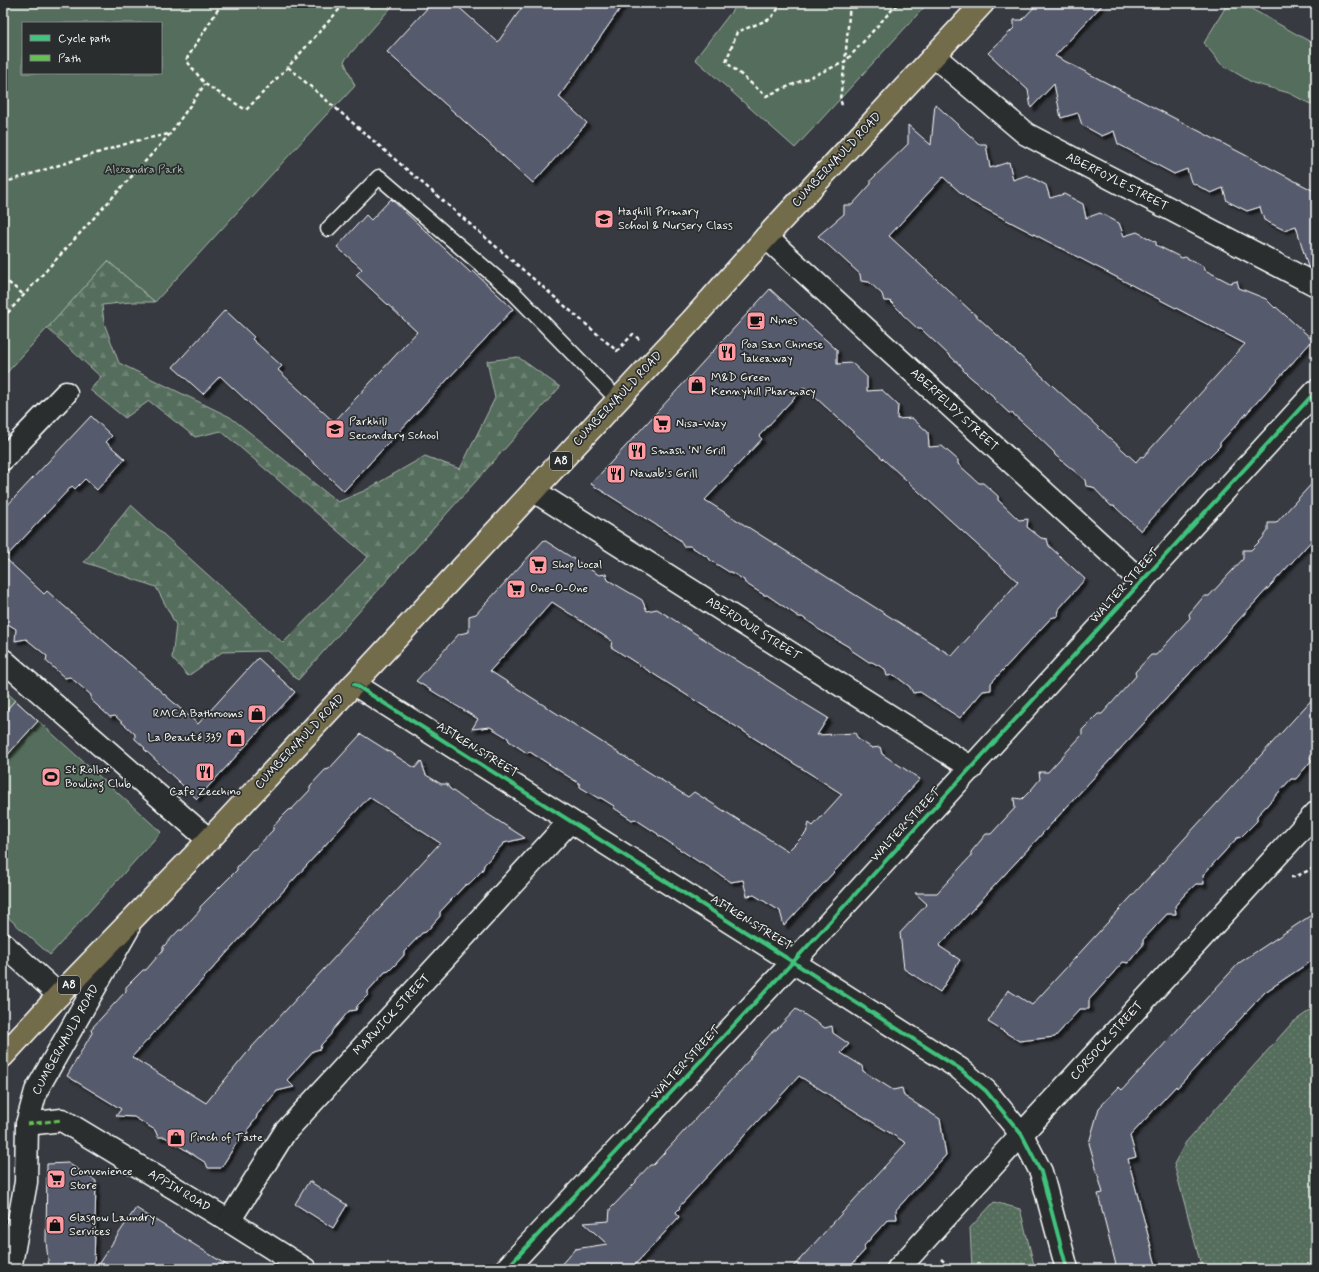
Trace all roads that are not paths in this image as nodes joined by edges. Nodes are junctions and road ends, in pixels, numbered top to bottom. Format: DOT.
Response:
graph roads {
  1 [pos="983,3"];
  2 [pos="934,56"];
  3 [pos="328,229"];
  4 [pos="766,237"];
  5 [pos="1316,285"];
  6 [pos="1316,391"];
  7 [pos="66,393"];
  8 [pos="617,400"];
  9 [pos="3,459"];
  10 [pos="534,491"];
  11 [pos="1142,582"];
  12 [pos="3,660"];
  13 [pos="354,684"];
  14 [pos="972,768"];
  15 [pos="1316,813"];
  16 [pos="570,821"];
  17 [pos="209,840"];
  18 [pos="136,915"];
  19 [pos="3,944"];
  20 [pos="793,962"];
  21 [pos="59,995"];
  22 [pos="3,1056"];
  23 [pos="27,1124"];
  24 [pos="1022,1135"];
  25 [pos="228,1221"];
  26 [pos="3,1229"];
  27 [pos="10,1269"];
  28 [pos="305,1269"];
  29 [pos="506,1269"];
  30 [pos="898,1269"];
  31 [pos="1067,1269"];
  1 -- 2 [label="main road, CUMBERNAULD ROAD / A8"];
  2 -- 4 [label="main road, CUMBERNAULD ROAD / A8"];
  2 -- 5 [label="street, ABERFOYLE STREET"];
  3 -- 8 [label="lane"];
  4 -- 8 [label="main road, CUMBERNAULD ROAD / A8"];
  4 -- 11 [label="street, ABERFELDY STREET"];
  6 -- 11 [label="street, WALTER STREET"];
  7 -- 9 [label="street"];
  8 -- 10 [label="main road, CUMBERNAULD ROAD / A8"];
  10 -- 13 [label="main road, CUMBERNAULD ROAD / A8"];
  10 -- 14 [label="street, ABERDOUR STREET"];
  11 -- 14 [label="street, WALTER STREET"];
  12 -- 17 [label="street"];
  13 -- 16 [label="street, AITKEN STREET"];
  13 -- 17 [label="main road, CUMBERNAULD ROAD / A8"];
  14 -- 20 [label="street, WALTER STREET"];
  15 -- 24 [label="street, CORSOCK STREET"];
  16 -- 20 [label="street, AITKEN STREET"];
  16 -- 25 [label="street, MARWICK STREET"];
  17 -- 18 [label="main road, CUMBERNAULD ROAD / A8"];
  18 -- 21 [label="main road, CUMBERNAULD ROAD / A8"];
  18 -- 23 [label="street, CUMBERNAULD ROAD"];
  19 -- 21 [label="street"];
  20 -- 24 [label="street, AITKEN STREET"];
  20 -- 29 [label="street, WALTER STREET"];
  21 -- 22 [label="main road, CUMBERNAULD ROAD / A8"];
  23 -- 25 [label="street, APPIN ROAD"];
  23 -- 27 [label="street, CUMBERNAULD ROAD"];
  24 -- 30 [label="street, CORSOCK STREET"];
  24 -- 31 [label="street, AITKEN STREET"];
  25 -- 28 [label="street, APPIN ROAD"];
  26 -- 27 [label="street, CUMBERNAULD ROAD"];
}
